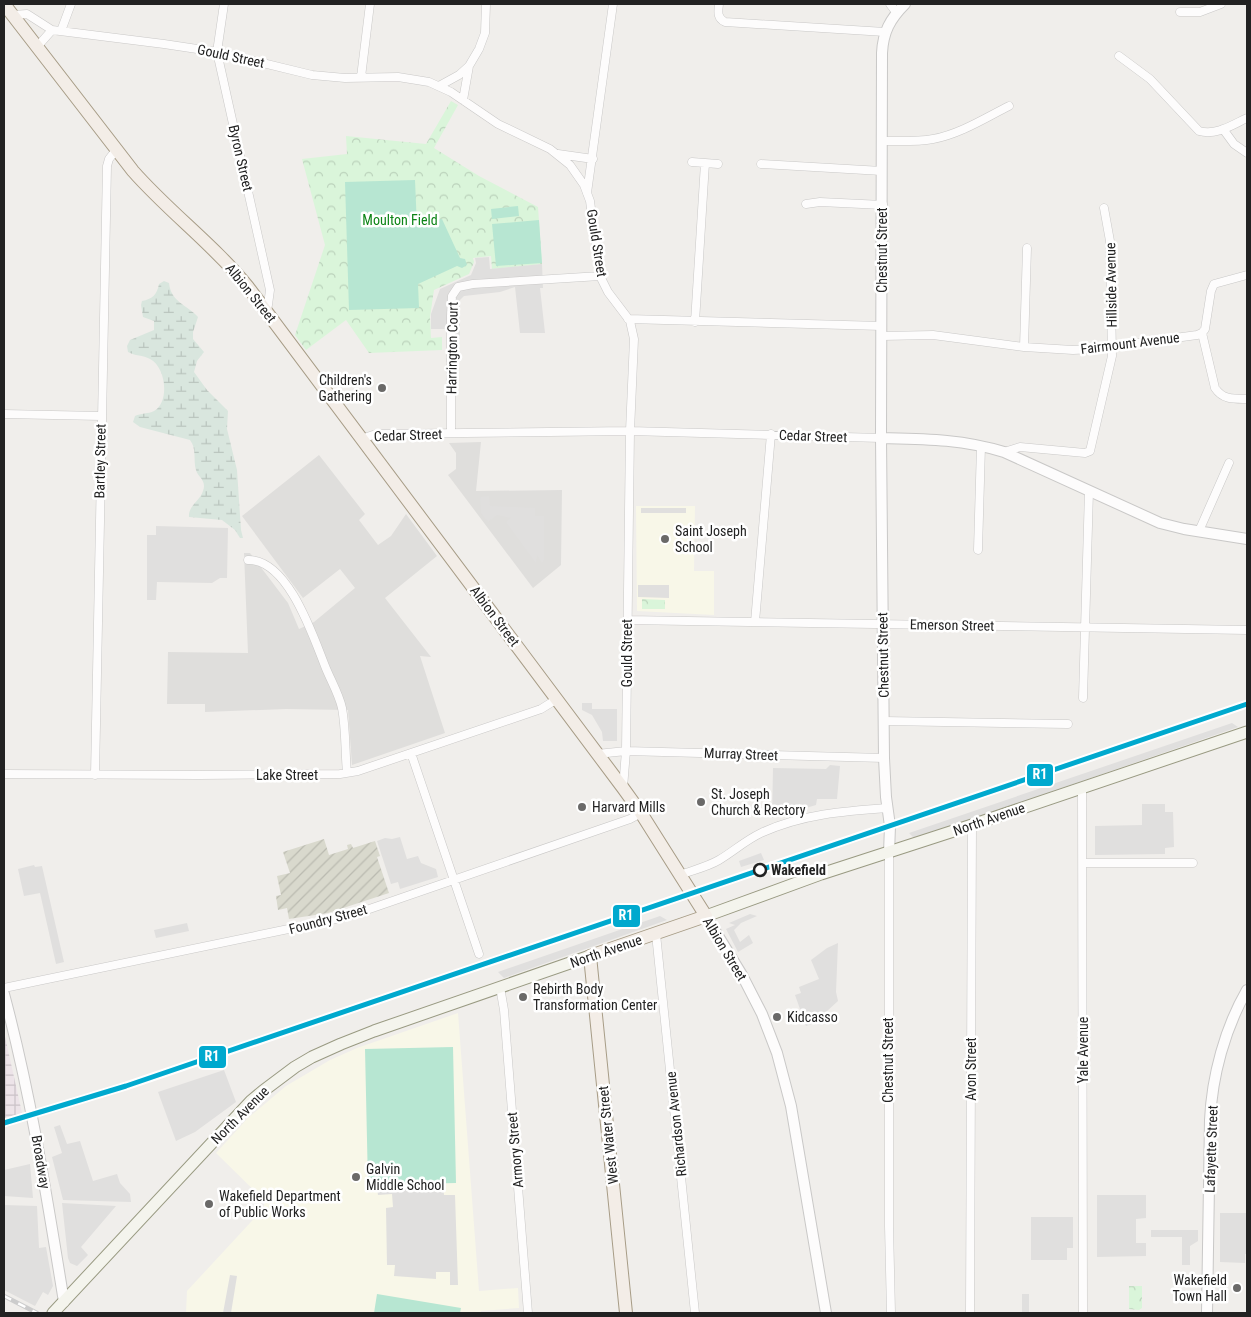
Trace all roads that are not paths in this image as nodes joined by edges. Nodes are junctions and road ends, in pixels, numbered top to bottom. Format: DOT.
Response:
graph roads {
  1 [pos="4,4"];
  2 [pos="71,4"];
  3 [pos="224,4"];
  4 [pos="370,4"];
  5 [pos="486,4"];
  6 [pos="613,4"];
  7 [pos="719,4"];
  8 [pos="905,4"];
  9 [pos="1221,4"];
  10 [pos="893,8"];
  11 [pos="1180,12"];
  12 [pos="13,15"];
  13 [pos="52,30"];
  14 [pos="61,31"];
  15 [pos="885,32"];
  16 [pos="37,47"];
  17 [pos="217,52"];
  18 [pos="1119,56"];
  19 [pos="469,66"];
  20 [pos="361,77"];
  21 [pos="439,86"];
  22 [pos="463,100"];
  23 [pos="1010,106"];
  24 [pos="1247,118"];
  25 [pos="1223,129"];
  26 [pos="882,141"];
  27 [pos="116,150"];
  28 [pos="1247,153"];
  29 [pos="558,154"];
  30 [pos="593,159"];
  31 [pos="692,162"];
  32 [pos="705,163"];
  33 [pos="718,164"];
  34 [pos="761,164"];
  35 [pos="882,171"];
  36 [pos="587,193"];
  37 [pos="806,204"];
  38 [pos="882,205"];
  39 [pos="1104,208"];
  40 [pos="1027,248"];
  41 [pos="1247,275"];
  42 [pos="600,276"];
  43 [pos="267,312"];
  44 [pos="628,319"];
  45 [pos="695,322"];
  46 [pos="882,331"];
  47 [pos="1202,333"];
  48 [pos="1024,346"];
  49 [pos="1112,346"];
  50 [pos="1247,399"];
  51 [pos="4,414"];
  52 [pos="101,416"];
  53 [pos="630,431"];
  54 [pos="451,433"];
  55 [pos="771,434"];
  56 [pos="881,438"];
  57 [pos="362,439"];
  58 [pos="981,446"];
  59 [pos="1004,452"];
  60 [pos="1229,463"];
  61 [pos="1088,491"];
  62 [pos="1199,531"];
  63 [pos="1247,539"];
  64 [pos="978,550"];
  65 [pos="248,560"];
  66 [pos="627,620"];
  67 [pos="755,622"];
  68 [pos="883,624"];
  69 [pos="1085,627"];
  70 [pos="1247,630"];
  71 [pos="1083,698"];
  72 [pos="557,699"];
  73 [pos="884,721"];
  74 [pos="1068,724"];
  75 [pos="1247,732"];
  76 [pos="626,751"];
  77 [pos="410,753"];
  78 [pos="597,754"];
  79 [pos="884,758"];
  80 [pos="347,773"];
  81 [pos="4,774"];
  82 [pos="95,775"];
  83 [pos="623,788"];
  84 [pos="1082,788"];
  85 [pos="888,808"];
  86 [pos="641,813"];
  87 [pos="972,825"];
  88 [pos="889,853"];
  89 [pos="1083,863"];
  90 [pos="1193,863"];
  91 [pos="680,874"];
  92 [pos="452,879"];
  93 [pos="706,916"];
  94 [pos="656,934"];
  95 [pos="479,954"];
  96 [pos="590,956"];
  97 [pos="500,986"];
  98 [pos="4,988"];
  99 [pos="1247,990"];
  100 [pos="4,994"];
  101 [pos="64,1302"];
  102 [pos="53,1313"];
  103 [pos="528,1313"];
  104 [pos="626,1313"];
  105 [pos="695,1313"];
  106 [pos="826,1313"];
  107 [pos="891,1313"];
  108 [pos="970,1313"];
  109 [pos="1084,1313"];
  110 [pos="1207,1313"];
  1 -- 12 [label="main road, Albion Street"];
  2 -- 14 [label="street"];
  3 -- 17 [label="street, Byron Street"];
  4 -- 20 [label="street"];
  5 -- 19 [label="street"];
  6 -- 30 [label="street"];
  7 -- 15 [label="street"];
  8 -- 10 [label="street, Chestnut Street"];
  9 -- 11 [label="street"];
  10 -- 15 [label="street, Chestnut Street"];
  12 -- 13 [label="street, Gould Street"];
  12 -- 16 [label="main road, Albion Street"];
  13 -- 14 [label="street, Gould Street"];
  13 -- 16 [label="street"];
  14 -- 17 [label="street, Gould Street"];
  15 -- 26 [label="street, Chestnut Street"];
  16 -- 27 [label="main road, Albion Street"];
  17 -- 20 [label="street, Gould Street"];
  17 -- 43 [label="street, Byron Street"];
  18 -- 25 [label="street"];
  19 -- 21 [label="street"];
  19 -- 22 [label="street"];
  20 -- 21 [label="street, Gould Street"];
  21 -- 22 [label="street, Gould Street"];
  22 -- 29 [label="street, Gould Street"];
  23 -- 26 [label="street"];
  24 -- 25 [label="street"];
  25 -- 28 [label="street"];
  26 -- 35 [label="street, Chestnut Street"];
  27 -- 43 [label="main road, Albion Street"];
  27 -- 52 [label="street, Bartley Street"];
  29 -- 30 [label="street"];
  29 -- 36 [label="street, Gould Street"];
  30 -- 36 [label="street"];
  31 -- 32 [label="street"];
  32 -- 33 [label="street"];
  32 -- 45 [label="street"];
  34 -- 35 [label="street"];
  35 -- 38 [label="street, Chestnut Street"];
  36 -- 42 [label="street, Gould Street"];
  37 -- 38 [label="street"];
  38 -- 46 [label="street, Chestnut Street"];
  39 -- 49 [label="street, Hillside Avenue"];
  40 -- 48 [label="street"];
  41 -- 47 [label="street"];
  42 -- 44 [label="street, Gould Street"];
  42 -- 54 [label="street, Harrington Court"];
  43 -- 57 [label="main road, Albion Street"];
  44 -- 45 [label="street, Fairmount Avenue"];
  44 -- 53 [label="street, Gould Street"];
  45 -- 46 [label="street, Fairmount Avenue"];
  46 -- 48 [label="street, Fairmount Avenue"];
  46 -- 56 [label="street, Chestnut Street"];
  47 -- 49 [label="street, Fairmount Avenue"];
  47 -- 50 [label="street"];
  48 -- 49 [label="street, Fairmount Avenue"];
  49 -- 59 [label="street, Hillside Avenue"];
  51 -- 52 [label="street"];
  52 -- 82 [label="street, Bartley Street"];
  53 -- 54 [label="street, Cedar Street"];
  53 -- 55 [label="street, Cedar Street"];
  53 -- 66 [label="street, Gould Street"];
  54 -- 57 [label="street, Cedar Street"];
  55 -- 56 [label="street, Cedar Street"];
  55 -- 67 [label="street"];
  56 -- 58 [label="street, Cedar Street"];
  56 -- 68 [label="street, Chestnut Street"];
  57 -- 72 [label="main road, Albion Street"];
  58 -- 59 [label="street, Cedar Street"];
  58 -- 64 [label="street"];
  59 -- 61 [label="street, Cedar Street"];
  60 -- 62 [label="street"];
  61 -- 62 [label="street, Cedar Street"];
  61 -- 69 [label="street"];
  62 -- 63 [label="street, Cedar Street"];
  65 -- 80 [label="street"];
  66 -- 67 [label="street, Emerson Street"];
  66 -- 76 [label="street, Gould Street"];
  67 -- 68 [label="street, Emerson Street"];
  68 -- 69 [label="street, Emerson Street"];
  68 -- 73 [label="street, Chestnut Street"];
  69 -- 70 [label="street, Emerson Street"];
  69 -- 71 [label="street"];
  72 -- 77 [label="street, Lake Street"];
  72 -- 78 [label="main road, Albion Street"];
  73 -- 74 [label="street"];
  73 -- 79 [label="street, Chestnut Street"];
  75 -- 84 [label="main road, North Avenue"];
  76 -- 78 [label="street, Murray Street"];
  76 -- 79 [label="street, Murray Street"];
  76 -- 83 [label="street, Gould Street"];
  77 -- 80 [label="street, Lake Street"];
  77 -- 92 [label="street"];
  78 -- 83 [label="main road, Albion Street"];
  79 -- 85 [label="street, Chestnut Street"];
  80 -- 82 [label="street, Lake Street"];
  81 -- 82 [label="street, Lake Street"];
  83 -- 86 [label="main road, Albion Street"];
  84 -- 87 [label="main road, North Avenue"];
  84 -- 89 [label="street, Yale Avenue"];
  85 -- 88 [label="street, Chestnut Street"];
  85 -- 91 [label="street"];
  86 -- 91 [label="main road, Albion Street"];
  86 -- 92 [label="street, Foundry Street"];
  87 -- 88 [label="main road, North Avenue"];
  87 -- 108 [label="street, Avon Street"];
  88 -- 93 [label="main road, North Avenue"];
  88 -- 107 [label="street, Chestnut Street"];
  89 -- 90 [label="street"];
  89 -- 109 [label="street, Yale Avenue"];
  91 -- 93 [label="main road, Albion Street"];
  92 -- 95 [label="street"];
  92 -- 98 [label="street, Foundry Street"];
  93 -- 94 [label="main road, North Avenue"];
  93 -- 106 [label="street, Albion Street"];
  94 -- 96 [label="main road, North Avenue"];
  94 -- 105 [label="street, Richardson Avenue"];
  96 -- 97 [label="main road, North Avenue"];
  96 -- 104 [label="main road, West Water Street"];
  97 -- 101 [label="main road, North Avenue"];
  97 -- 103 [label="street, Armory Street"];
  99 -- 110 [label="street, Lafayette Street"];
  100 -- 101 [label="street, Broadway"];
  101 -- 102 [label="main road, North Avenue"];
}
